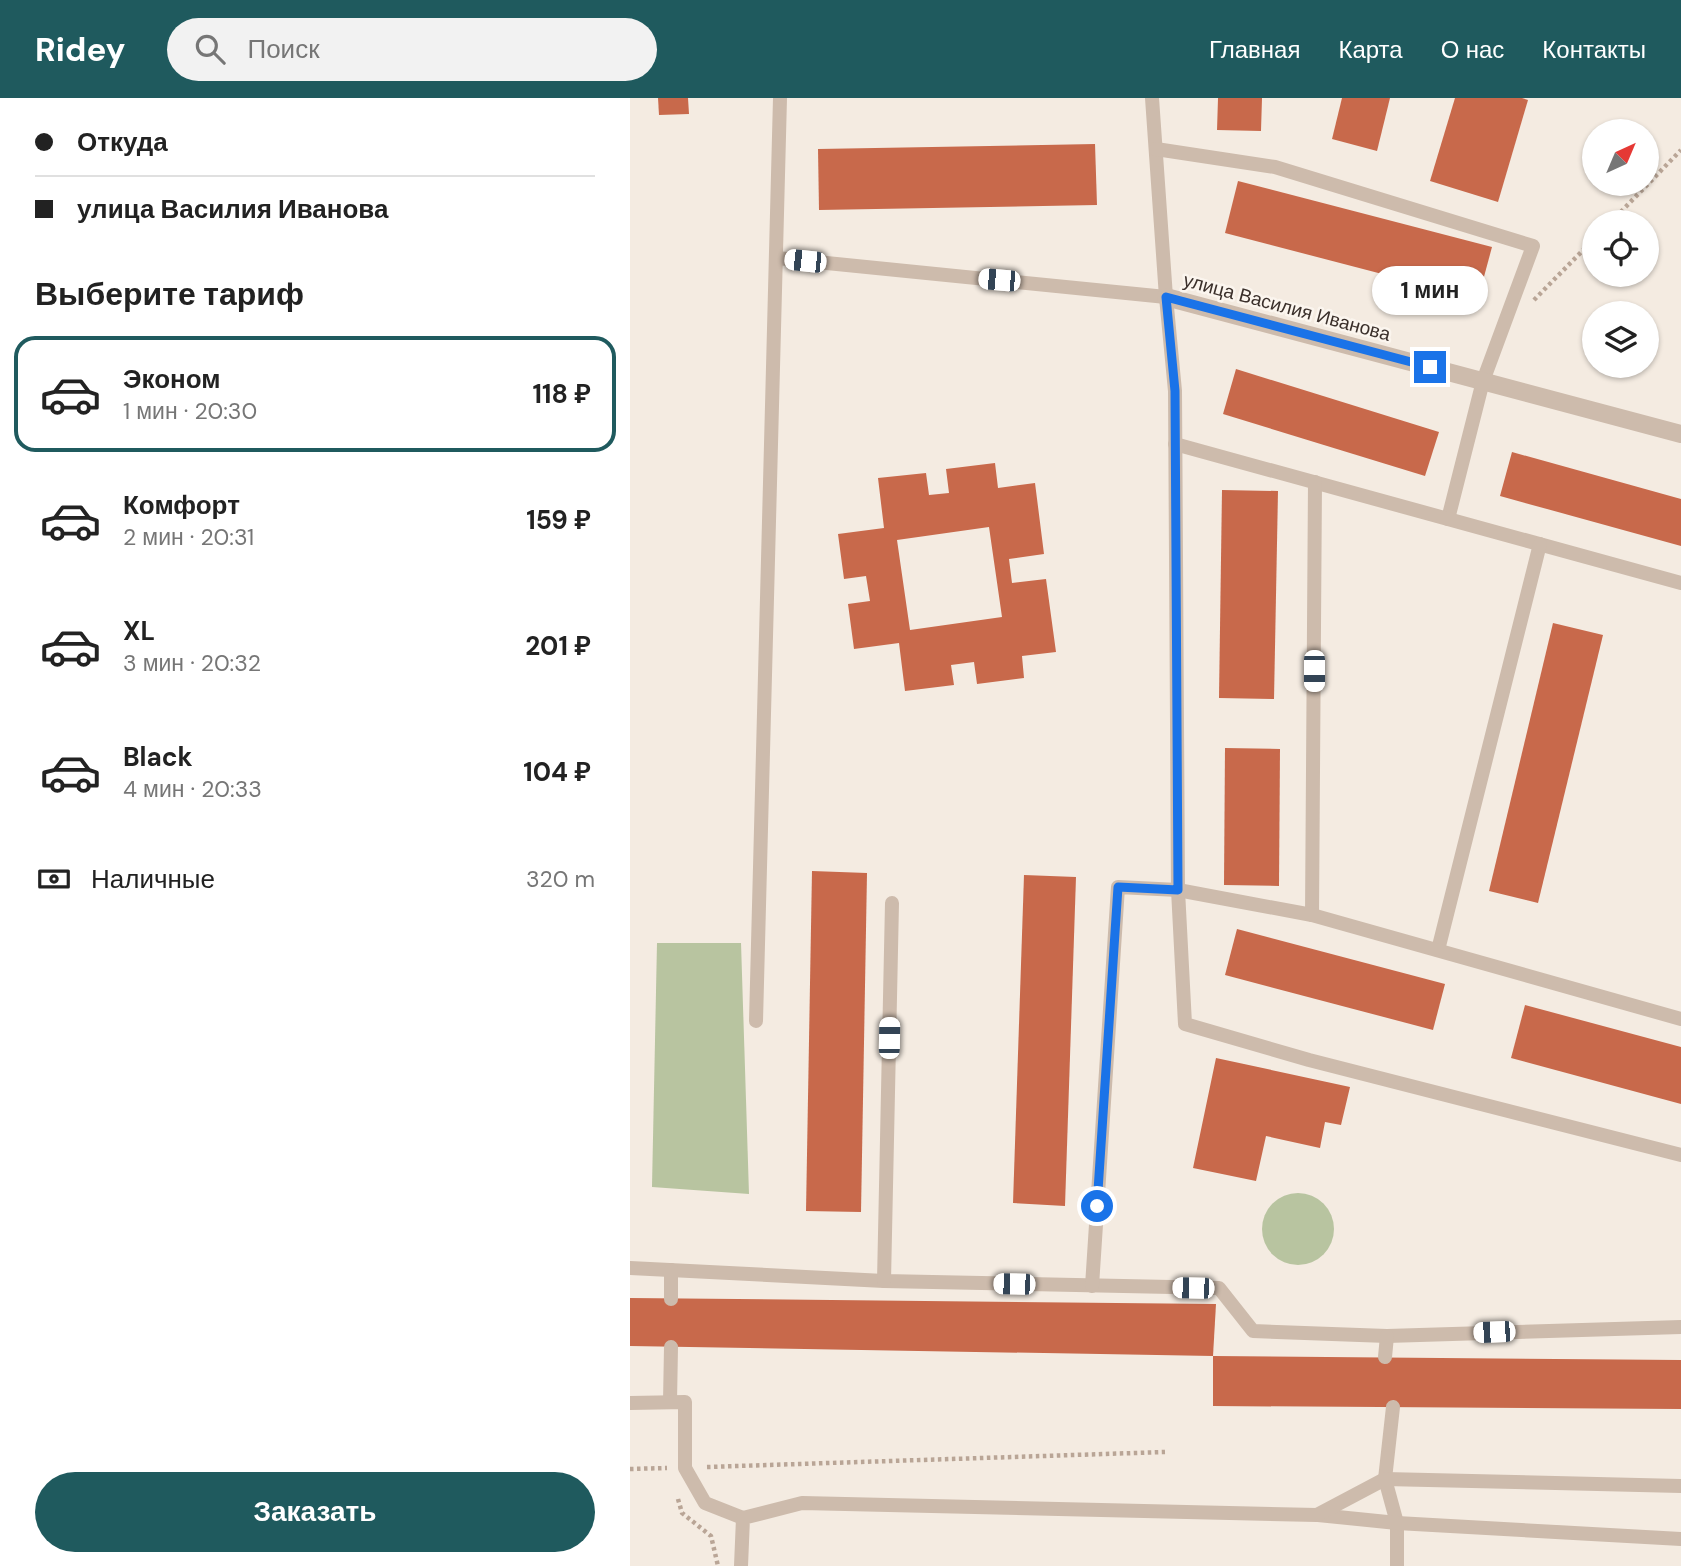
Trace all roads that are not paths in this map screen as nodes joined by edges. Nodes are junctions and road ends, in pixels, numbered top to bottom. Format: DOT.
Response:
graph roads {
  1 [pos="780,98"];
  2 [pos="1152,98"];
  3 [pos="1156,149"];
  4 [pos="777,258"];
  5 [pos="1166,297"];
  6 [pos="1483,382"];
  7 [pos="1681,434"];
  8 [pos="1175,444"];
  9 [pos="1315,482"];
  10 [pos="1448,519"];
  11 [pos="1540,544"];
  12 [pos="1681,583"];
  13 [pos="1178,890"];
  14 [pos="892,903"];
  15 [pos="1312,915"];
  16 [pos="1438,950"];
  17 [pos="1681,1019"];
  18 [pos="756,1021"];
  19 [pos="1681,1155"];
  20 [pos="630,1268"];
  21 [pos="671,1270"];
  22 [pos="884,1280"];
  23 [pos="1092,1286"];
  24 [pos="671,1299"];
  25 [pos="1681,1327"];
  26 [pos="1387,1336"];
  27 [pos="671,1347"];
  28 [pos="1385,1357"];
  29 [pos="670,1402"];
  30 [pos="630,1403"];
  31 [pos="1393,1407"];
  32 [pos="1385,1479"];
  33 [pos="1681,1486"];
  34 [pos="1317,1515"];
  35 [pos="743,1518"];
  36 [pos="1397,1523"];
  37 [pos="1681,1539"];
  38 [pos="741,1566"];
  39 [pos="1397,1566"];
  1 -- 4 [label="lane"];
  2 -- 3 [label="lane"];
  3 -- 5 [label="lane"];
  3 -- 6 [label="lane"];
  4 -- 5 [label="lane"];
  4 -- 18 [label="lane"];
  5 -- 6 [label="street, улица Василия Иванова"];
  5 -- 8 [label="lane"];
  6 -- 7 [label="street, улица Василия Иванова"];
  6 -- 10 [label="lane"];
  8 -- 9 [label="lane"];
  8 -- 13 [label="lane"];
  9 -- 10 [label="lane"];
  9 -- 15 [label="lane"];
  10 -- 11 [label="lane"];
  11 -- 12 [label="lane"];
  11 -- 16 [label="lane"];
  13 -- 15 [label="lane"];
  13 -- 19 [label="lane"];
  13 -- 23 [label="lane"];
  14 -- 22 [label="lane"];
  15 -- 16 [label="lane"];
  16 -- 17 [label="lane"];
  20 -- 21 [label="lane"];
  21 -- 22 [label="lane"];
  21 -- 24 [label="lane"];
  22 -- 23 [label="lane"];
  23 -- 26 [label="lane"];
  25 -- 26 [label="lane"];
  26 -- 28 [label="lane"];
  27 -- 29 [label="lane"];
  29 -- 30 [label="lane"];
  29 -- 35 [label="lane"];
  31 -- 32 [label="lane"];
  32 -- 33 [label="lane"];
  32 -- 34 [label="lane"];
  32 -- 36 [label="lane"];
  34 -- 35 [label="lane"];
  34 -- 36 [label="lane"];
  35 -- 38 [label="lane"];
  36 -- 37 [label="lane"];
  36 -- 39 [label="lane"];
}
